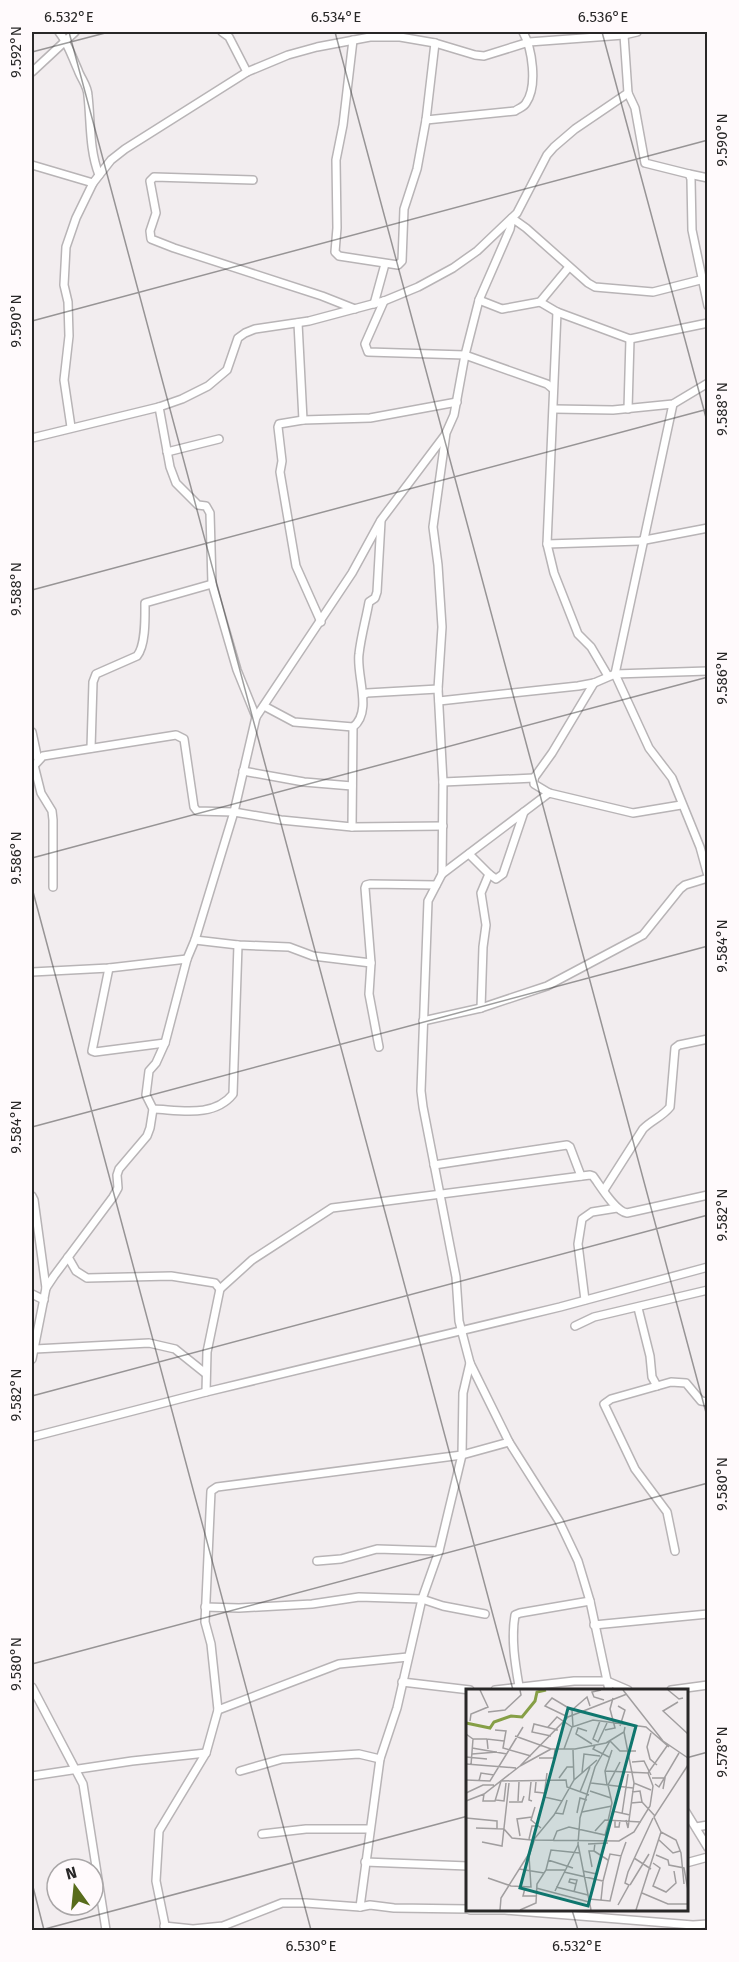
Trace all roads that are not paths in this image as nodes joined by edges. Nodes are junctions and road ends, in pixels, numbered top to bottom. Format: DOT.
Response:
graph roads {
  1 [pos="59,32"];
  2 [pos="75,32"];
  3 [pos="222,32"];
  4 [pos="523,32"];
  5 [pos="637,32"];
  6 [pos="231,34"];
  7 [pos="575,34"];
  8 [pos="624,34"];
  9 [pos="65,40"];
  10 [pos="353,40"];
  11 [pos="530,42"];
  12 [pos="435,43"];
  13 [pos="32,72"];
  14 [pos="247,72"];
  15 [pos="628,93"];
  16 [pos="426,120"];
  17 [pos="32,165"];
  18 [pos="689,174"];
  19 [pos="99,175"];
  20 [pos="708,177"];
  21 [pos="253,180"];
  22 [pos="93,183"];
  23 [pos="512,218"];
  24 [pos="385,264"];
  25 [pos="569,267"];
  26 [pos="705,279"];
  27 [pos="479,300"];
  28 [pos="384,301"];
  29 [pos="540,302"];
  30 [pos="374,304"];
  31 [pos="708,306"];
  32 [pos="355,309"];
  33 [pos="557,312"];
  34 [pos="298,323"];
  35 [pos="708,323"];
  36 [pos="630,339"];
  37 [pos="465,355"];
  38 [pos="708,383"];
  39 [pos="553,389"];
  40 [pos="457,402"];
  41 [pos="673,404"];
  42 [pos="159,407"];
  43 [pos="554,409"];
  44 [pos="628,409"];
  45 [pos="303,420"];
  46 [pos="71,427"];
  47 [pos="446,433"];
  48 [pos="32,438"];
  49 [pos="219,439"];
  50 [pos="167,452"];
  51 [pos="381,520"];
  52 [pos="708,528"];
  53 [pos="644,540"];
  54 [pos="547,544"];
  55 [pos="212,584"];
  56 [pos="321,622"];
  57 [pos="708,670"];
  58 [pos="611,675"];
  59 [pos="594,683"];
  60 [pos="438,688"];
  61 [pos="363,695"];
  62 [pos="439,701"];
  63 [pos="264,706"];
  64 [pos="256,717"];
  65 [pos="353,727"];
  66 [pos="32,732"];
  67 [pos="91,748"];
  68 [pos="34,764"];
  69 [pos="243,771"];
  70 [pos="534,778"];
  71 [pos="443,782"];
  72 [pos="352,786"];
  73 [pos="549,793"];
  74 [pos="681,805"];
  75 [pos="234,812"];
  76 [pos="524,812"];
  77 [pos="443,826"];
  78 [pos="352,827"];
  79 [pos="469,854"];
  80 [pos="442,874"];
  81 [pos="489,874"];
  82 [pos="708,877"];
  83 [pos="436,885"];
  84 [pos="53,887"];
  85 [pos="195,940"];
  86 [pos="238,945"];
  87 [pos="187,959"];
  88 [pos="371,963"];
  89 [pos="109,968"];
  90 [pos="32,972"];
  91 [pos="482,1008"];
  92 [pos="423,1022"];
  93 [pos="708,1040"];
  94 [pos="165,1043"];
  95 [pos="379,1047"];
  96 [pos="153,1109"];
  97 [pos="434,1166"];
  98 [pos="581,1176"];
  99 [pos="604,1190"];
  100 [pos="440,1194"];
  101 [pos="708,1195"];
  102 [pos="32,1196"];
  103 [pos="617,1208"];
  104 [pos="68,1257"];
  105 [pos="708,1267"];
  106 [pos="46,1288"];
  107 [pos="220,1289"];
  108 [pos="708,1290"];
  109 [pos="32,1294"];
  110 [pos="44,1300"];
  111 [pos="585,1300"];
  112 [pos="638,1308"];
  113 [pos="574,1326"];
  114 [pos="461,1330"];
  115 [pos="35,1349"];
  116 [pos="32,1359"];
  117 [pos="470,1363"];
  118 [pos="205,1373"];
  119 [pos="657,1386"];
  120 [pos="206,1392"];
  121 [pos="708,1402"];
  122 [pos="32,1437"];
  123 [pos="510,1442"];
  124 [pos="462,1455"];
  125 [pos="439,1551"];
  126 [pos="675,1551"];
  127 [pos="317,1561"];
  128 [pos="422,1599"];
  129 [pos="590,1601"];
  130 [pos="205,1607"];
  131 [pos="484,1614"];
  132 [pos="708,1614"];
  133 [pos="594,1625"];
  134 [pos="408,1657"];
  135 [pos="573,1681"];
  136 [pos="607,1681"];
  137 [pos="402,1682"];
  138 [pos="708,1685"];
  139 [pos="519,1686"];
  140 [pos="32,1687"];
  141 [pos="501,1689"];
  142 [pos="573,1689"];
  143 [pos="609,1689"];
  144 [pos="626,1689"];
  145 [pos="678,1689"];
  146 [pos="466,1690"];
  147 [pos="218,1710"];
  148 [pos="206,1754"];
  149 [pos="380,1759"];
  150 [pos="76,1769"];
  151 [pos="240,1772"];
  152 [pos="32,1776"];
  153 [pos="688,1814"];
  154 [pos="708,1825"];
  155 [pos="696,1827"];
  156 [pos="370,1829"];
  157 [pos="262,1834"];
  158 [pos="708,1848"];
  159 [pos="708,1857"];
  160 [pos="365,1862"];
  161 [pos="688,1863"];
  162 [pos="466,1866"];
  163 [pos="360,1907"];
  164 [pos="466,1910"];
  165 [pos="518,1911"];
  166 [pos="708,1924"];
  167 [pos="165,1928"];
  168 [pos="106,1930"];
  1 -- 9 [label="street"];
  2 -- 9 [label="street"];
  3 -- 6 [label="street"];
  4 -- 11 [label="street"];
  5 -- 8 [label="street"];
  6 -- 14 [label="street"];
  7 -- 8 [label="street"];
  7 -- 11 [label="street"];
  8 -- 15 [label="street"];
  9 -- 13 [label="street"];
  9 -- 19 [label="street"];
  10 -- 12 [label="street"];
  10 -- 14 [label="street"];
  10 -- 24 [label="street"];
  11 -- 12 [label="street"];
  11 -- 16 [label="street"];
  12 -- 16 [label="street"];
  14 -- 19 [label="street"];
  15 -- 18 [label="street"];
  15 -- 23 [label="street"];
  16 -- 24 [label="street"];
  17 -- 22 [label="street"];
  18 -- 20 [label="street"];
  18 -- 26 [label="street"];
  19 -- 22 [label="street"];
  21 -- 32 [label="street"];
  22 -- 46 [label="street"];
  23 -- 25 [label="street"];
  23 -- 27 [label="street"];
  23 -- 28 [label="street"];
  24 -- 30 [label="street"];
  25 -- 26 [label="street"];
  25 -- 29 [label="street"];
  26 -- 31 [label="street"];
  27 -- 29 [label="street"];
  27 -- 37 [label="street"];
  28 -- 30 [label="street"];
  28 -- 37 [label="street"];
  29 -- 33 [label="street"];
  30 -- 32 [label="street"];
  32 -- 34 [label="street"];
  33 -- 36 [label="street"];
  33 -- 39 [label="street"];
  34 -- 42 [label="street"];
  34 -- 45 [label="street"];
  35 -- 36 [label="street"];
  36 -- 44 [label="street"];
  37 -- 39 [label="street"];
  37 -- 40 [label="street"];
  38 -- 41 [label="street"];
  39 -- 43 [label="street"];
  40 -- 45 [label="street"];
  40 -- 47 [label="street"];
  41 -- 44 [label="street"];
  41 -- 53 [label="street"];
  42 -- 46 [label="street"];
  42 -- 50 [label="street"];
  43 -- 44 [label="street"];
  43 -- 54 [label="street"];
  45 -- 56 [label="street"];
  46 -- 48 [label="street"];
  47 -- 51 [label="street"];
  47 -- 60 [label="street"];
  49 -- 50 [label="street"];
  50 -- 55 [label="street"];
  51 -- 56 [label="street"];
  51 -- 61 [label="street"];
  52 -- 53 [label="street"];
  53 -- 54 [label="street"];
  53 -- 58 [label="street"];
  54 -- 58 [label="street"];
  55 -- 64 [label="street"];
  55 -- 67 [label="street"];
  56 -- 63 [label="street"];
  57 -- 58 [label="street"];
  58 -- 59 [label="street"];
  58 -- 74 [label="street"];
  59 -- 62 [label="street"];
  59 -- 70 [label="street"];
  60 -- 61 [label="street"];
  60 -- 62 [label="street"];
  61 -- 65 [label="street"];
  62 -- 71 [label="street"];
  63 -- 64 [label="street"];
  63 -- 65 [label="street"];
  64 -- 69 [label="street"];
  65 -- 72 [label="street"];
  66 -- 68 [label="street"];
  67 -- 68 [label="street"];
  67 -- 75 [label="street"];
  68 -- 84 [label="street"];
  69 -- 72 [label="street"];
  69 -- 75 [label="street"];
  70 -- 71 [label="street"];
  70 -- 73 [label="street"];
  71 -- 77 [label="street"];
  72 -- 78 [label="street"];
  73 -- 74 [label="street"];
  73 -- 76 [label="street"];
  74 -- 82 [label="street"];
  75 -- 78 [label="street"];
  75 -- 85 [label="street"];
  76 -- 79 [label="street"];
  76 -- 81 [label="street"];
  77 -- 78 [label="street"];
  77 -- 80 [label="street"];
  79 -- 80 [label="street"];
  79 -- 81 [label="street"];
  80 -- 83 [label="street"];
  81 -- 91 [label="street"];
  82 -- 91 [label="street"];
  83 -- 88 [label="street"];
  83 -- 92 [label="street"];
  85 -- 86 [label="street"];
  85 -- 87 [label="street"];
  86 -- 88 [label="street"];
  86 -- 96 [label="street"];
  87 -- 89 [label="street"];
  87 -- 94 [label="street"];
  88 -- 95 [label="street"];
  89 -- 90 [label="street"];
  89 -- 94 [label="street"];
  91 -- 92 [label="street"];
  92 -- 97 [label="street"];
  93 -- 99 [label="street"];
  94 -- 96 [label="street"];
  96 -- 104 [label="street"];
  97 -- 98 [label="street"];
  97 -- 100 [label="street"];
  98 -- 99 [label="street"];
  98 -- 100 [label="street"];
  99 -- 103 [label="street"];
  100 -- 107 [label="street"];
  100 -- 114 [label="street"];
  101 -- 103 [label="street"];
  102 -- 106 [label="street"];
  103 -- 111 [label="street"];
  104 -- 106 [label="street"];
  104 -- 107 [label="street"];
  105 -- 111 [label="street"];
  106 -- 110 [label="street"];
  107 -- 118 [label="street"];
  108 -- 112 [label="street"];
  109 -- 110 [label="street"];
  110 -- 115 [label="street"];
  111 -- 114 [label="street"];
  112 -- 113 [label="street"];
  112 -- 119 [label="street"];
  114 -- 117 [label="street"];
  114 -- 120 [label="street"];
  115 -- 116 [label="street"];
  115 -- 118 [label="street"];
  117 -- 123 [label="street"];
  117 -- 124 [label="street"];
  118 -- 120 [label="street"];
  119 -- 121 [label="street"];
  119 -- 126 [label="street"];
  120 -- 122 [label="street"];
  123 -- 124 [label="street"];
  123 -- 129 [label="street"];
  124 -- 125 [label="street"];
  124 -- 130 [label="street"];
  125 -- 127 [label="street"];
  125 -- 128 [label="street"];
  128 -- 130 [label="street"];
  128 -- 131 [label="street"];
  128 -- 134 [label="street"];
  129 -- 133 [label="street"];
  129 -- 139 [label="street"];
  130 -- 147 [label="street"];
  132 -- 133 [label="street"];
  133 -- 136 [label="street"];
  134 -- 137 [label="street"];
  134 -- 147 [label="street"];
  135 -- 136 [label="street"];
  135 -- 139 [label="street"];
  135 -- 142 [label="street"];
  136 -- 143 [label="street"];
  136 -- 144 [label="street"];
  137 -- 146 [label="street"];
  137 -- 149 [label="street"];
  138 -- 145 [label="street"];
  139 -- 141 [label="street"];
  140 -- 150 [label="street"];
  147 -- 148 [label="street"];
  148 -- 150 [label="street"];
  148 -- 167 [label="street"];
  149 -- 151 [label="street"];
  149 -- 156 [label="street"];
  150 -- 152 [label="street"];
  150 -- 168 [label="street"];
  153 -- 155 [label="street"];
  154 -- 155 [label="street"];
  155 -- 158 [label="street"];
  156 -- 157 [label="street"];
  156 -- 160 [label="street"];
  159 -- 161 [label="street"];
  160 -- 162 [label="street"];
  160 -- 163 [label="street"];
  163 -- 164 [label="street"];
  163 -- 167 [label="street"];
  165 -- 166 [label="street"];
}
